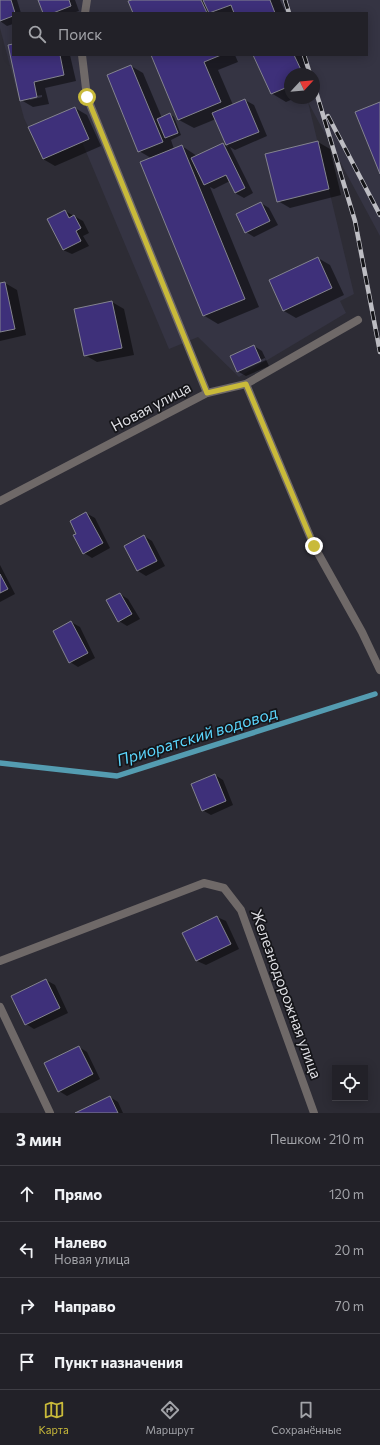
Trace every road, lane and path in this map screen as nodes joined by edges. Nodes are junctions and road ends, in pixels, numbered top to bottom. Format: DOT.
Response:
graph roads {
  1 [pos="87,0"];
  2 [pos="85,12"];
  3 [pos="82,56"];
  4 [pos="358,320"];
  5 [pos="246,384"];
  6 [pos="207,393"];
  7 [pos="0,501"];
  8 [pos="380,670"];
  9 [pos="0,961"];
  10 [pos="0,1007"];
  11 [pos="50,1113"];
  12 [pos="314,1113"];
  1 -- 2 [label="street"];
  3 -- 6 [label="street"];
  4 -- 5 [label="street, Новая улица"];
  5 -- 6 [label="street, Новая улица"];
  5 -- 8 [label="street"];
  6 -- 7 [label="street, Новая улица"];
  9 -- 12 [label="street, Железнодорожная улица"];
  10 -- 11 [label="street"];
}
